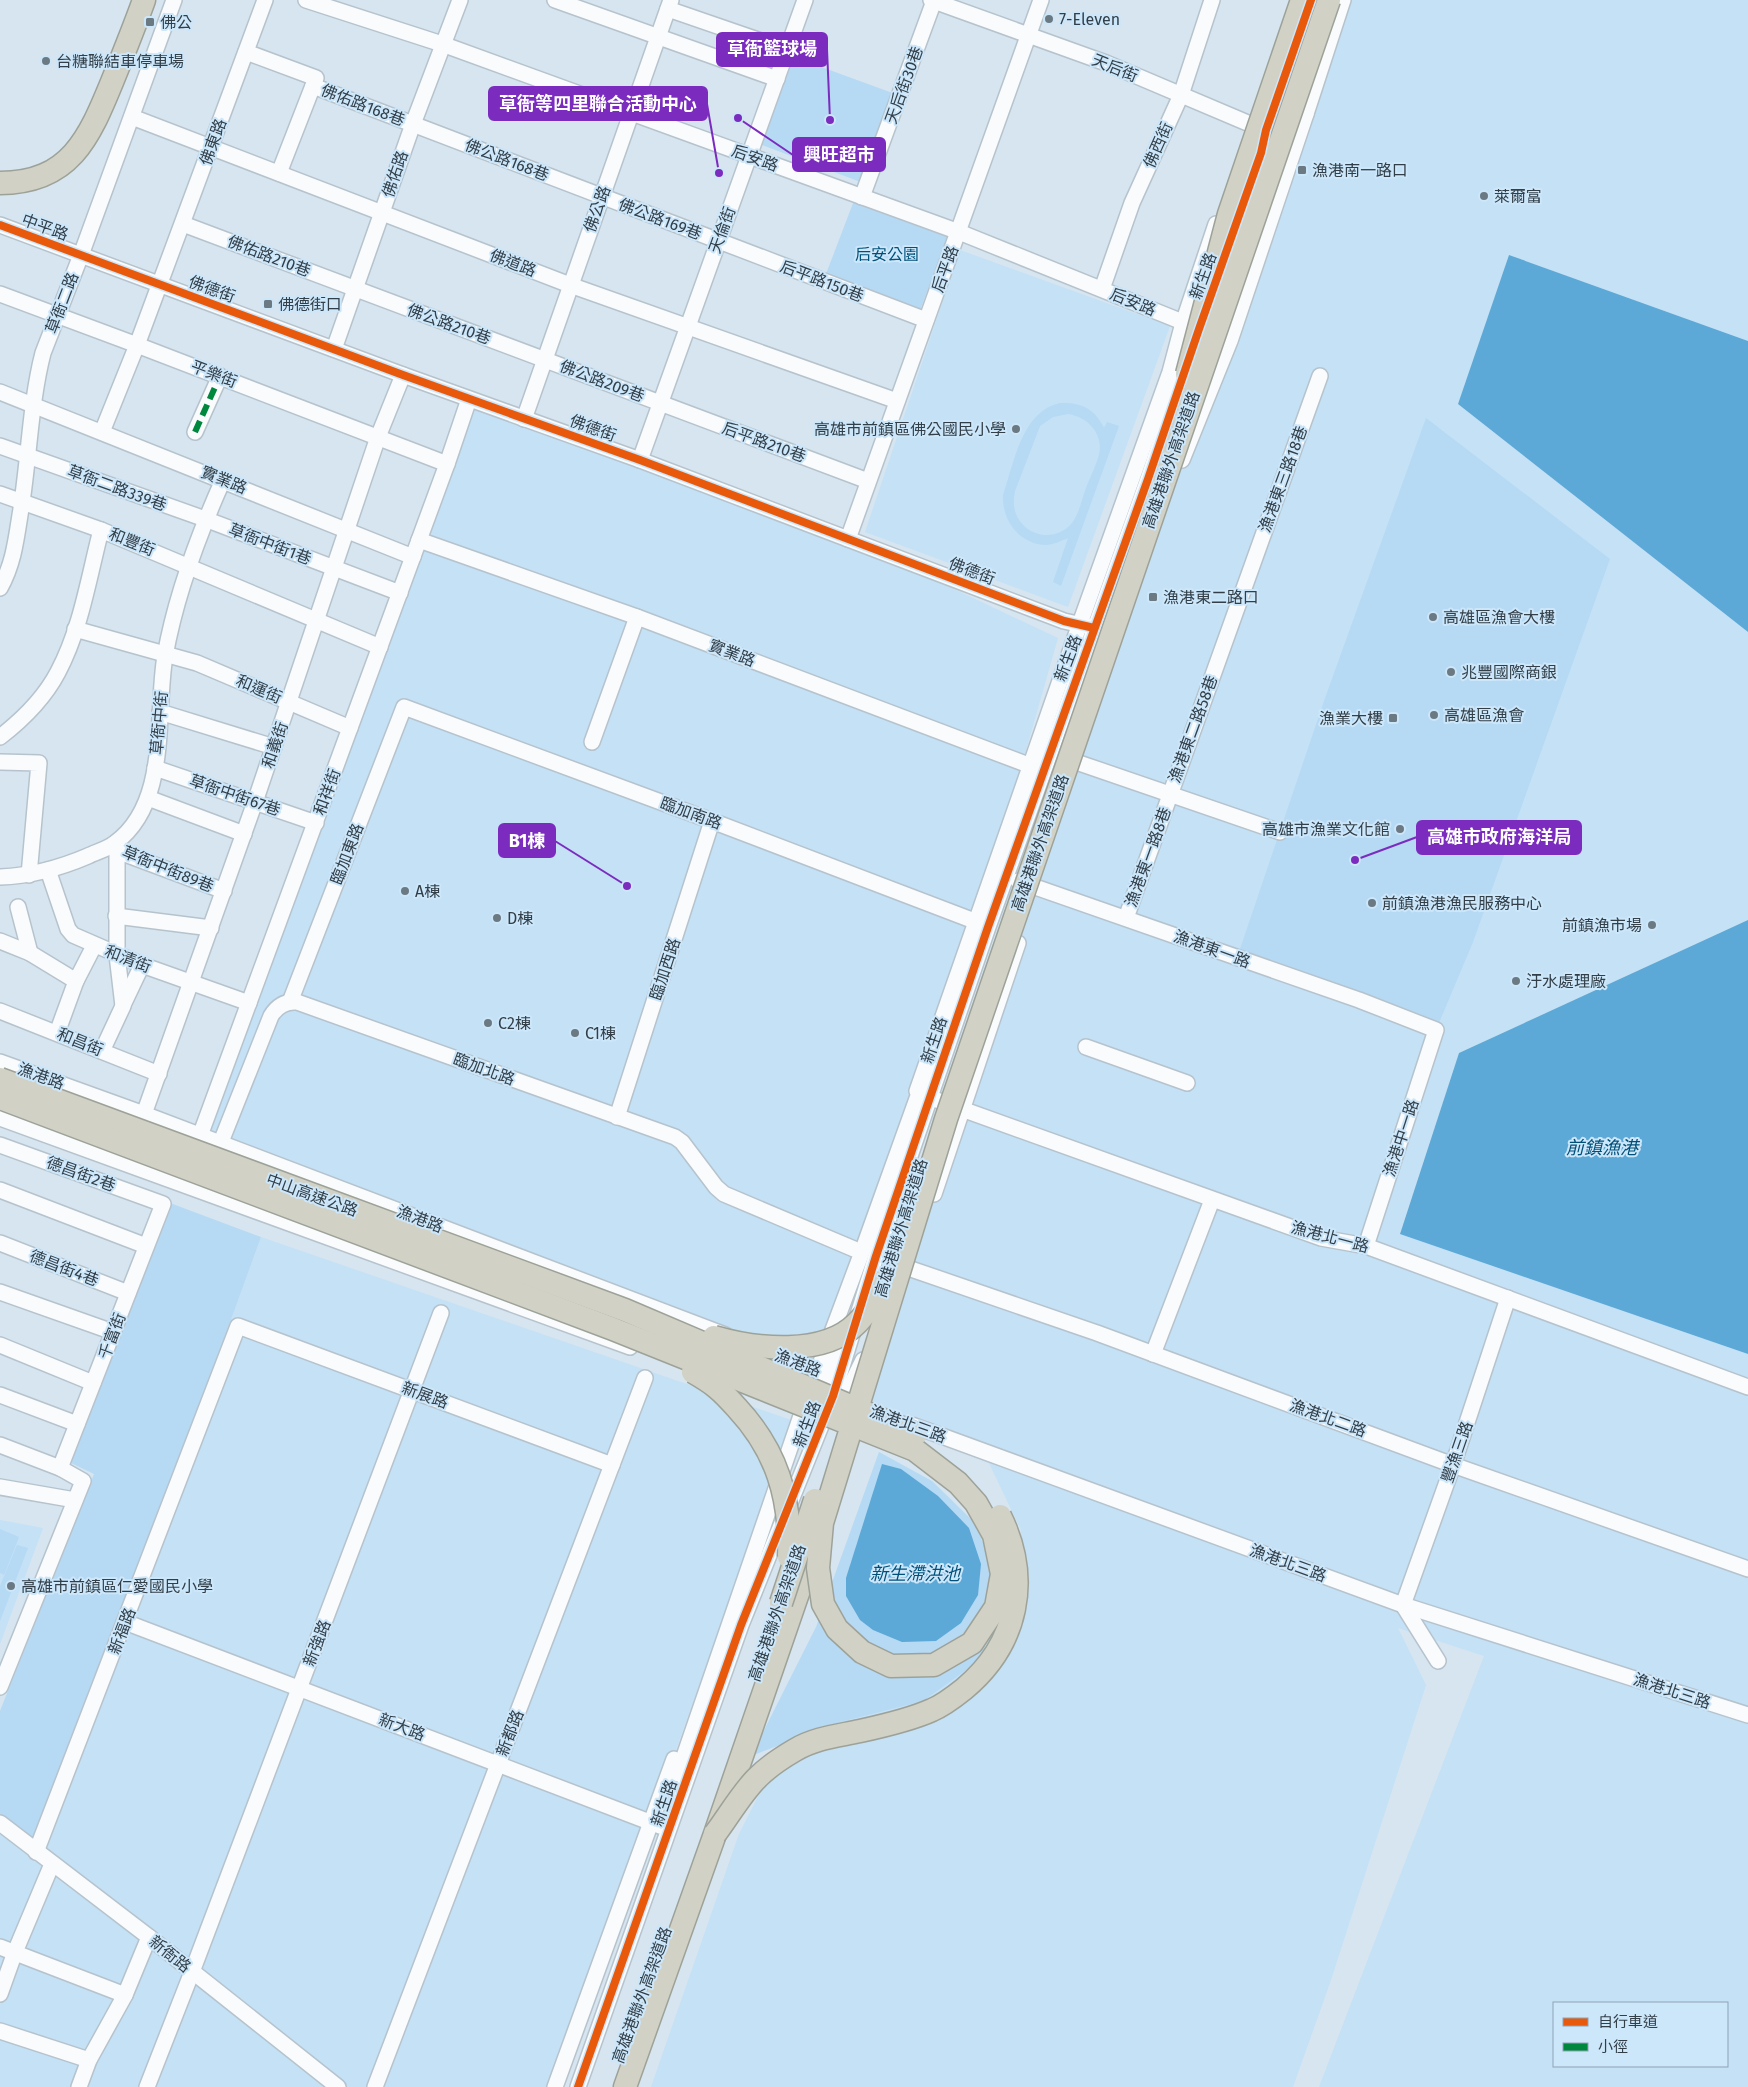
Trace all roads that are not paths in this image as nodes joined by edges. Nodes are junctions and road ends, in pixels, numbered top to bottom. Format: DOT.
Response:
graph roads {
  1 [pos="128,0"];
  2 [pos="144,0"];
  3 [pos="174,0"];
  4 [pos="265,0"];
  5 [pos="306,0"];
  6 [pos="460,0"];
  7 [pos="555,0"];
  8 [pos="804,0"];
  9 [pos="1041,0"];
  10 [pos="1212,0"];
  11 [pos="1293,0"];
  12 [pos="1302,0"];
  13 [pos="1311,0"];
  14 [pos="1322,0"];
  15 [pos="1329,0"];
  16 [pos="1336,0"];
  17 [pos="1343,0"];
  18 [pos="933,1"];
  19 [pos="669,5"];
  20 [pos="658,36"];
  21 [pos="1029,36"];
  22 [pos="442,44"];
  23 [pos="787,50"];
  24 [pos="246,52"];
  25 [pos="777,79"];
  26 [pos="313,86"];
  27 [pos="1181,95"];
  28 [pos="631,113"];
  29 [pos="1306,114"];
  30 [pos="132,117"];
  31 [pos="412,124"];
  32 [pos="1250,124"];
  33 [pos="1266,130"];
  34 [pos="1280,137"];
  35 [pos="1296,143"];
  36 [pos="211,147"];
  37 [pos="1261,153"];
  38 [pos="749,156"];
  39 [pos="0,170"];
  40 [pos="278,173"];
  41 [pos="0,183"];
  42 [pos="601,196"];
  43 [pos="862,197"];
  44 [pos="382,212"];
  45 [pos="183,224"];
  46 [pos="0,225"];
  47 [pos="959,232"];
  48 [pos="718,241"];
  49 [pos="81,255"];
  50 [pos="161,285"];
  51 [pos="570,285"];
  52 [pos="355,289"];
  53 [pos="1102,289"];
  54 [pos="0,294"];
  55 [pos="57,315"];
  56 [pos="926,320"];
  57 [pos="1183,323"];
  58 [pos="688,326"];
  59 [pos="1199,328"];
  60 [pos="137,345"];
  61 [pos="334,349"];
  62 [pos="544,359"];
  63 [pos="403,375"];
  64 [pos="220,376"];
  65 [pos="1320,376"];
  66 [pos="0,392"];
  67 [pos="469,399"];
  68 [pos="897,401"];
  69 [pos="660,403"];
  70 [pos="34,406"];
  71 [pos="524,419"];
  72 [pos="102,432"];
  73 [pos="195,432"];
  74 [pos="378,437"];
  75 [pos="0,446"];
  76 [pos="1170,453"];
  77 [pos="29,457"];
  78 [pos="640,460"];
  79 [pos="447,464"];
  80 [pos="223,480"];
  81 [pos="868,481"];
  82 [pos="0,494"];
  83 [pos="22,502"];
  84 [pos="205,519"];
  85 [pos="101,530"];
  86 [pos="348,530"];
  87 [pos="848,539"];
  88 [pos="419,540"];
  89 [pos="413,557"];
  90 [pos="188,565"];
  91 [pos="335,568"];
  92 [pos="0,588"];
  93 [pos="400,593"];
  94 [pos="637,617"];
  95 [pos="318,620"];
  96 [pos="1083,625"];
  97 [pos="75,629"];
  98 [pos="380,647"];
  99 [pos="165,656"];
  100 [pos="1217,664"];
  101 [pos="289,702"];
  102 [pos="404,707"];
  103 [pos="160,712"];
  104 [pos="350,728"];
  105 [pos="0,737"];
  106 [pos="592,742"];
  107 [pos="274,747"];
  108 [pos="0,762"];
  109 [pos="1079,763"];
  110 [pos="1032,767"];
  111 [pos="155,768"];
  112 [pos="1170,795"];
  113 [pos="148,798"];
  114 [pos="255,802"];
  115 [pos="712,821"];
  116 [pos="316,822"];
  117 [pos="1280,832"];
  118 [pos="244,834"];
  119 [pos="116,848"];
  120 [pos="48,870"];
  121 [pos="995,874"];
  122 [pos="29,875"];
  123 [pos="0,877"];
  124 [pos="1036,888"];
  125 [pos="224,891"];
  126 [pos="18,907"];
  127 [pos="116,916"];
  128 [pos="1126,918"];
  129 [pos="973,921"];
  130 [pos="211,928"];
  131 [pos="0,941"];
  132 [pos="94,946"];
  133 [pos="30,953"];
  134 [pos="117,954"];
  135 [pos="142,965"];
  136 [pos="76,981"];
  137 [pos="192,983"];
  138 [pos="290,1002"];
  139 [pos="249,1003"];
  140 [pos="123,1006"];
  141 [pos="0,1011"];
  142 [pos="1436,1030"];
  143 [pos="57,1033"];
  144 [pos="1086,1047"];
  145 [pos="102,1051"];
  146 [pos="0,1062"];
  147 [pos="159,1074"];
  148 [pos="0,1079"];
  149 [pos="1187,1083"];
  150 [pos="920,1094"];
  151 [pos="0,1098"];
  152 [pos="964,1109"];
  153 [pos="144,1114"];
  154 [pos="617,1117"];
  155 [pos="0,1118"];
  156 [pos="200,1136"];
  157 [pos="220,1144"];
  158 [pos="0,1145"];
  159 [pos="181,1184"];
  160 [pos="0,1190"];
  161 [pos="202,1192"];
  162 [pos="1212,1200"];
  163 [pos="163,1204"];
  164 [pos="0,1243"];
  165 [pos="146,1246"];
  166 [pos="1366,1246"];
  167 [pos="858,1250"];
  168 [pos="908,1268"];
  169 [pos="887,1277"];
  170 [pos="0,1292"];
  171 [pos="128,1293"];
  172 [pos="1508,1298"];
  173 [pos="441,1313"];
  174 [pos="619,1320"];
  175 [pos="238,1326"];
  176 [pos="113,1332"];
  177 [pos="0,1345"];
  178 [pos="1154,1354"];
  179 [pos="824,1373"];
  180 [pos="645,1378"];
  181 [pos="93,1383"];
  182 [pos="1748,1386"];
  183 [pos="412,1390"];
  184 [pos="0,1395"];
  185 [pos="838,1398"];
  186 [pos="800,1409"];
  187 [pos="828,1421"];
  188 [pos="77,1424"];
  189 [pos="0,1444"];
  190 [pos="612,1465"];
  191 [pos="1453,1465"];
  192 [pos="60,1468"];
  193 [pos="0,1487"];
  194 [pos="75,1500"];
  195 [pos="822,1523"];
  196 [pos="1748,1569"];
  197 [pos="781,1603"];
  198 [pos="1403,1604"];
  199 [pos="125,1622"];
  200 [pos="1438,1661"];
  201 [pos="0,1687"];
  202 [pos="300,1688"];
  203 [pos="1748,1715"];
  204 [pos="498,1765"];
  205 [pos="0,1823"];
  206 [pos="664,1827"];
  207 [pos="715,1834"];
  208 [pos="36,1852"];
  209 [pos="52,1864"];
  210 [pos="149,1937"];
  211 [pos="0,1947"];
  212 [pos="15,1952"];
  213 [pos="192,1972"];
  214 [pos="0,1994"];
  215 [pos="125,1995"];
  216 [pos="0,2031"];
  217 [pos="89,2060"];
  218 [pos="79,2087"];
  219 [pos="146,2087"];
  220 [pos="338,2087"];
  221 [pos="374,2087"];
  222 [pos="555,2087"];
  223 [pos="567,2087"];
  224 [pos="578,2087"];
  225 [pos="588,2087"];
  226 [pos="610,2087"];
  227 [pos="625,2087"];
  1 -- 39 [label="highway"];
  2 -- 41 [label="highway"];
  3 -- 30 [label="street, 草衙二路"];
  4 -- 24 [label="street, 佛東路"];
  5 -- 22 [label="street, 后安路"];
  6 -- 22 [label="street, 佛佑路"];
  7 -- 20 [label="street"];
  8 -- 23 [label="street, 天倫街"];
  9 -- 21 [label="street, 后平路"];
  10 -- 27 [label="street, 佛西街"];
  11 -- 32 [label="street, 新生路"];
  12 -- 76 [label="highway, bridge"];
  13 -- 33 [label="street, 新生路"];
  14 -- 76 [label="highway, 高雄港聯外高架道路"];
  15 -- 76 [label="highway, 高雄港聯外高架道路, bridge"];
  16 -- 76 [label="highway, bridge"];
  17 -- 29 [label="street, 新生路"];
  18 -- 21 [label="street, 天后街"];
  18 -- 43 [label="street, 天后街30巷"];
  19 -- 20 [label="street, 佛公路"];
  19 -- 23 [label="street"];
  20 -- 25 [label="street"];
  20 -- 28 [label="street, 佛公路"];
  21 -- 27 [label="street, 天后街"];
  21 -- 47 [label="street, 后平路"];
  22 -- 28 [label="street, 后安路"];
  22 -- 31 [label="street, 佛佑路"];
  23 -- 25 [label="street, 天倫街"];
  24 -- 26 [label="street"];
  24 -- 36 [label="street, 佛東路"];
  25 -- 38 [label="street, 天倫街"];
  26 -- 31 [label="street, 佛佑路168巷"];
  26 -- 40 [label="street"];
  27 -- 32 [label="street, 天后街"];
  27 -- 53 [label="street, 佛西街"];
  28 -- 38 [label="street, 后安路"];
  28 -- 42 [label="street, 佛公路"];
  29 -- 34 [label="street"];
  29 -- 35 [label="street, 新生路"];
  30 -- 36 [label="street, 佛道路"];
  30 -- 49 [label="street, 草衙二路"];
  31 -- 42 [label="street, 佛公路168巷"];
  31 -- 44 [label="street, 佛佑路"];
  32 -- 33 [label="street, 天后街"];
  32 -- 57 [label="street, 新生路"];
  33 -- 34 [label="street, 天后街"];
  33 -- 37 [label="street, 新生路"];
  34 -- 35 [label="street, 天后街"];
  34 -- 37 [label="street"];
  35 -- 109 [label="street, 新生路"];
  36 -- 40 [label="street, 佛道路"];
  36 -- 45 [label="street, 佛東路"];
  37 -- 59 [label="street, 新生路"];
  38 -- 43 [label="street, 后安路"];
  38 -- 48 [label="street, 天倫街"];
  40 -- 44 [label="street, 佛道路"];
  42 -- 48 [label="street, 佛公路169巷"];
  42 -- 51 [label="street, 佛公路"];
  43 -- 47 [label="street, 后安路"];
  44 -- 51 [label="street, 佛道路"];
  44 -- 52 [label="street, 佛佑路"];
  45 -- 50 [label="street, 佛東路"];
  45 -- 52 [label="street, 佛佑路210巷"];
  46 -- 49 [label="street, 中平路"];
  47 -- 53 [label="street, 后安路"];
  47 -- 56 [label="street, 后平路"];
  48 -- 56 [label="street, 后平路150巷"];
  48 -- 58 [label="street, 天倫街"];
  49 -- 50 [label="street, 佛德街"];
  49 -- 55 [label="street, 草衙二路"];
  50 -- 60 [label="street, 佛東路"];
  50 -- 61 [label="street, 佛德街"];
  51 -- 58 [label="street, 佛道路"];
  51 -- 62 [label="street, 佛公路"];
  52 -- 61 [label="street, 佛佑路"];
  52 -- 62 [label="street, 佛公路210巷"];
  53 -- 57 [label="street, 后安路"];
  54 -- 55 [label="street, 平樂街"];
  55 -- 60 [label="street, 平樂街"];
  55 -- 70 [label="street, 草衙二路"];
  56 -- 68 [label="street, 后平路"];
  57 -- 59 [label="street, 后安路"];
  57 -- 96 [label="street, 新生路"];
  58 -- 68 [label="street, 佛道路"];
  58 -- 69 [label="street, 天倫街"];
  59 -- 96 [label="street, 新生路"];
  60 -- 64 [label="street, 平樂街"];
  60 -- 72 [label="street"];
  61 -- 63 [label="street, 佛德街"];
  62 -- 69 [label="street, 佛公路209巷"];
  62 -- 71 [label="street, 佛公路"];
  63 -- 67 [label="street, 佛德街"];
  63 -- 74 [label="street, 和義街"];
  64 -- 73 [label="street"];
  64 -- 74 [label="street, 平樂街"];
  65 -- 100 [label="street, 漁港東三路18巷"];
  66 -- 70 [label="street, 實業路"];
  67 -- 71 [label="street, 佛德街"];
  67 -- 79 [label="street, 和祥街"];
  68 -- 81 [label="street, 后平路"];
  69 -- 78 [label="street, 天倫街"];
  69 -- 81 [label="street, 后平路210巷"];
  70 -- 72 [label="street, 實業路"];
  70 -- 77 [label="street, 草衙二路"];
  71 -- 78 [label="street, 佛德街"];
  72 -- 80 [label="street, 實業路"];
  74 -- 79 [label="street, 平樂街"];
  74 -- 86 [label="street, 和義街"];
  75 -- 77 [label="street, 草衙二路339巷"];
  76 -- 169 [label="highway, 高雄港聯外高架道路"];
  76 -- 195 [label="highway, 高雄港聯外高架道路, bridge"];
  77 -- 83 [label="street, 草衙二路"];
  77 -- 84 [label="street, 草衙二路339巷"];
  78 -- 87 [label="street, 佛德街"];
  79 -- 88 [label="street, 和祥街"];
  80 -- 84 [label="street, 草衙中街"];
  80 -- 86 [label="street, 實業路"];
  81 -- 87 [label="street, 后平路"];
  82 -- 83 [label="street"];
  83 -- 85 [label="street"];
  83 -- 92 [label="street, 草衙二路"];
  84 -- 90 [label="street, 草衙中街"];
  84 -- 91 [label="street, 草衙中街1巷"];
  85 -- 90 [label="street, 和豐街"];
  85 -- 97 [label="street, 和豐街"];
  86 -- 89 [label="street, 實業路"];
  86 -- 91 [label="street, 和義街"];
  87 -- 96 [label="street, 佛德街"];
  88 -- 89 [label="street, 和祥街"];
  88 -- 94 [label="street, 實業路"];
  89 -- 93 [label="street, 和祥街"];
  90 -- 95 [label="street, 和豐街"];
  90 -- 99 [label="street, 草衙中街"];
  91 -- 93 [label="street, 草衙中街1巷"];
  91 -- 95 [label="street, 和義街"];
  93 -- 98 [label="street, 和祥街"];
  94 -- 106 [label="street"];
  94 -- 110 [label="street, 實業路"];
  95 -- 98 [label="street, 和豐街"];
  95 -- 101 [label="street, 和義街"];
  96 -- 110 [label="street, 新生路"];
  96 -- 110 [label="street, 新生路"];
  97 -- 99 [label="street, 和運街"];
  97 -- 105 [label="street, 和豐街"];
  98 -- 104 [label="street, 和祥街"];
  99 -- 101 [label="street, 和運街"];
  99 -- 103 [label="street, 草衙中街"];
  100 -- 112 [label="street, 漁港東二路58巷"];
  101 -- 104 [label="street, 和運街"];
  101 -- 107 [label="street, 和義街"];
  102 -- 115 [label="street, 臨加南路"];
  102 -- 138 [label="street, 臨加東路"];
  103 -- 107 [label="street"];
  103 -- 111 [label="street, 草衙中街"];
  104 -- 116 [label="street, 和祥街"];
  107 -- 114 [label="street, 和義街"];
  108 -- 122 [label="street"];
  109 -- 112 [label="street"];
  109 -- 124 [label="street, 新生路"];
  110 -- 121 [label="street, 新生路"];
  111 -- 113 [label="street, 草衙中街"];
  111 -- 114 [label="street, 草衙中街67巷"];
  112 -- 117 [label="street"];
  112 -- 128 [label="street, 漁港東一路8巷"];
  113 -- 118 [label="street"];
  113 -- 119 [label="street, 草衙中街"];
  114 -- 116 [label="street, 草衙中街67巷"];
  114 -- 118 [label="street, 和義街"];
  115 -- 129 [label="street, 臨加南路"];
  115 -- 154 [label="street, 臨加西路"];
  116 -- 139 [label="street, 和祥街"];
  118 -- 125 [label="street, 和義街"];
  119 -- 120 [label="street, 草衙中街"];
  119 -- 125 [label="street, 草衙中街89巷"];
  119 -- 127 [label="street"];
  120 -- 122 [label="street, 草衙中街"];
  120 -- 132 [label="street, 和清街"];
  121 -- 124 [label="street, 漁港東一路"];
  121 -- 129 [label="street, 新生路"];
  121 -- 150 [label="street, 新生路"];
  122 -- 123 [label="street, 草衙中街"];
  124 -- 128 [label="street, 漁港東一路"];
  124 -- 152 [label="street, 新生路"];
  125 -- 130 [label="street, 和義街"];
  126 -- 133 [label="street"];
  127 -- 130 [label="street"];
  127 -- 134 [label="street"];
  128 -- 142 [label="street, 漁港東一路"];
  129 -- 150 [label="street, 新生路"];
  130 -- 137 [label="street, 和義街"];
  131 -- 133 [label="street"];
  132 -- 134 [label="street, 和清街"];
  132 -- 136 [label="street"];
  133 -- 136 [label="street"];
  134 -- 135 [label="street, 和清街"];
  134 -- 140 [label="street"];
  135 -- 137 [label="street, 和清街"];
  135 -- 140 [label="street"];
  136 -- 143 [label="street"];
  137 -- 139 [label="street, 和清街"];
  137 -- 147 [label="street, 和義街"];
  138 -- 154 [label="street, 臨加北路"];
  138 -- 157 [label="street"];
  139 -- 156 [label="street, 和祥街"];
  140 -- 145 [label="street"];
  141 -- 143 [label="street, 和昌街"];
  142 -- 166 [label="street, 漁港中一路"];
  143 -- 145 [label="street, 和昌街"];
  144 -- 149 [label="street"];
  145 -- 147 [label="street, 和昌街"];
  146 -- 153 [label="street, 漁港路"];
  147 -- 153 [label="street, 和義街"];
  148 -- 174 [label="highway, 中山高速公路, bridge"];
  150 -- 152 [label="street, 漁港北一路"];
  150 -- 167 [label="street, 新生路"];
  150 -- 179 [label="street, 新生路"];
  151 -- 174 [label="highway, 中山高速公路, bridge"];
  152 -- 162 [label="street, 漁港北一路"];
  152 -- 168 [label="street, 新生路"];
  153 -- 156 [label="street, 漁港路"];
  154 -- 167 [label="street, 臨加北路"];
  155 -- 159 [label="street"];
  156 -- 157 [label="street, 漁港路"];
  156 -- 159 [label="street, 和祥街"];
  157 -- 161 [label="street"];
  157 -- 179 [label="street, 漁港路"];
  158 -- 163 [label="street, 德昌街2巷"];
  159 -- 161 [label="street"];
  160 -- 165 [label="street"];
  161 -- 186 [label="street"];
  162 -- 166 [label="street, 漁港北一路"];
  162 -- 178 [label="street"];
  163 -- 165 [label="street, 千富街"];
  164 -- 171 [label="street, 德昌街4巷"];
  165 -- 171 [label="street, 千富街"];
  166 -- 172 [label="street, 漁港北一路"];
  167 -- 179 [label="street, 新生路"];
  168 -- 178 [label="street, 漁港北二路"];
  168 -- 185 [label="street, 新生路"];
  169 -- 174 [label="highway, bridge"];
  169 -- 197 [label="highway, 高雄港聯外高架道路, bridge"];
  170 -- 176 [label="street"];
  171 -- 176 [label="street, 千富街"];
  172 -- 182 [label="street, 漁港北一路"];
  172 -- 191 [label="street, 豐漁三路"];
  173 -- 183 [label="street, 新強路"];
  174 -- 195 [label="highway, bridge"];
  174 -- 197 [label="highway, bridge"];
  174 -- 207 [label="highway, bridge"];
  175 -- 183 [label="street, 新展路"];
  175 -- 199 [label="street, 新福路"];
  176 -- 181 [label="street, 千富街"];
  177 -- 181 [label="street"];
  178 -- 191 [label="street, 漁港北二路"];
  179 -- 185 [label="street, 新生路"];
  179 -- 186 [label="street, 新生路"];
  180 -- 190 [label="street, 新都路"];
  181 -- 188 [label="street, 千富街"];
  183 -- 190 [label="street, 新展路"];
  183 -- 202 [label="street, 新強路"];
  184 -- 188 [label="street"];
  185 -- 187 [label="street, 新生路"];
  185 -- 198 [label="street, 漁港北三路"];
  186 -- 187 [label="street"];
  186 -- 206 [label="street, 新生路"];
  187 -- 206 [label="street, 新生路"];
  188 -- 192 [label="street, 千富街"];
  189 -- 192 [label="street"];
  190 -- 204 [label="street, 新都路"];
  191 -- 196 [label="street, 漁港北二路"];
  191 -- 198 [label="street, 豐漁三路"];
  192 -- 194 [label="street"];
  193 -- 194 [label="street"];
  194 -- 201 [label="street"];
  195 -- 207 [label="highway, 高雄港聯外高架道路, bridge"];
  197 -- 226 [label="highway, 高雄港聯外高架道路"];
  198 -- 200 [label="street"];
  198 -- 203 [label="street, 漁港北三路"];
  199 -- 202 [label="street, 新大路"];
  199 -- 208 [label="street, 新福路"];
  202 -- 204 [label="street, 新大路"];
  202 -- 213 [label="street, 新強路"];
  204 -- 206 [label="street, 新大路"];
  204 -- 221 [label="street, 新都路"];
  205 -- 208 [label="street, 新衙路"];
  206 -- 222 [label="street, 新生路"];
  206 -- 223 [label="street, 新生路"];
  206 -- 224 [label="street, 新生路"];
  206 -- 225 [label="street, 新生路"];
  207 -- 227 [label="highway, 高雄港聯外高架道路"];
  208 -- 209 [label="street, 新衙路"];
  209 -- 210 [label="street, 新衙路"];
  209 -- 212 [label="street"];
  210 -- 213 [label="street, 新衙路"];
  210 -- 215 [label="street"];
  211 -- 212 [label="street"];
  212 -- 214 [label="street"];
  212 -- 215 [label="street"];
  213 -- 219 [label="street, 新強路"];
  213 -- 220 [label="street, 新衙路"];
  215 -- 217 [label="street"];
  216 -- 217 [label="street"];
  217 -- 218 [label="street"];
}
